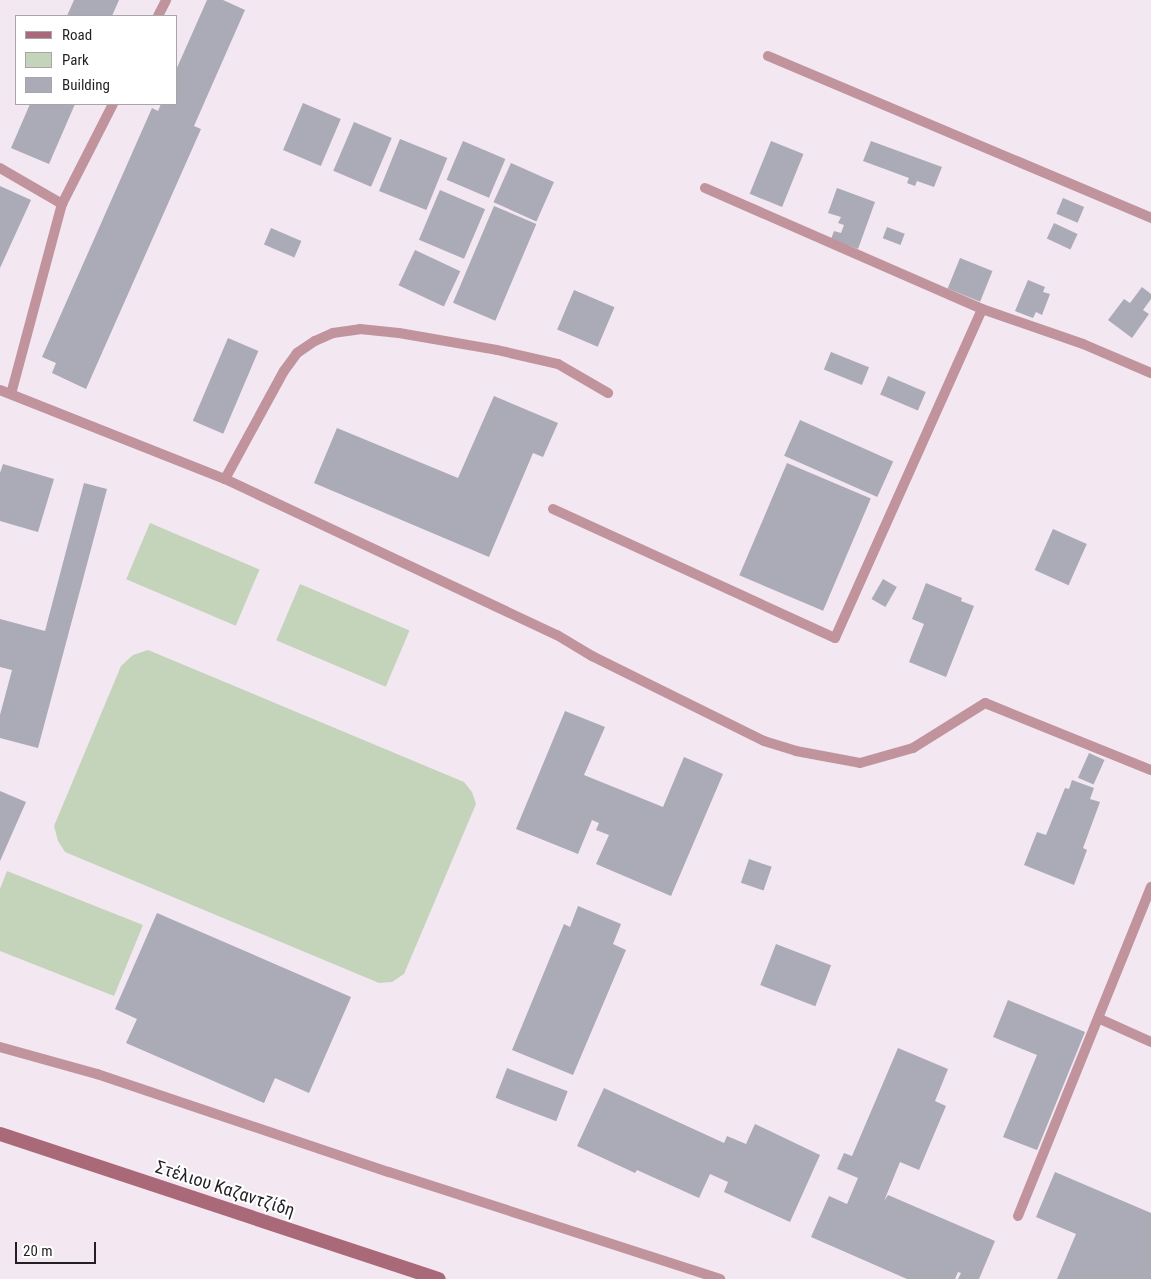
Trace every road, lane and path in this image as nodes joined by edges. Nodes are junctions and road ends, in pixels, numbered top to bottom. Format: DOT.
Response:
graph roads {
  1 [pos="166,0"];
  2 [pos="158,15"];
  3 [pos="768,56"];
  4 [pos="112,105"];
  5 [pos="0,168"];
  6 [pos="705,188"];
  7 [pos="62,204"];
  8 [pos="1151,218"];
  9 [pos="982,309"];
  10 [pos="1151,373"];
  11 [pos="0,390"];
  12 [pos="608,393"];
  13 [pos="11,394"];
  14 [pos="225,479"];
  15 [pos="553,509"];
  16 [pos="1151,770"];
  17 [pos="1151,887"];
  18 [pos="1100,1019"];
  19 [pos="1151,1042"];
  20 [pos="0,1046"];
  21 [pos="0,1134"];
  22 [pos="1018,1216"];
  23 [pos="439,1279"];
  24 [pos="720,1279"];
  1 -- 2 [label="lane"];
  3 -- 8 [label="lane"];
  4 -- 7 [label="lane"];
  5 -- 7 [label="lane"];
  6 -- 9 [label="lane"];
  7 -- 13 [label="lane"];
  9 -- 10 [label="lane"];
  9 -- 15 [label="lane"];
  11 -- 13 [label="lane"];
  12 -- 14 [label="lane"];
  13 -- 14 [label="lane"];
  14 -- 16 [label="lane"];
  17 -- 18 [label="lane"];
  18 -- 19 [label="lane"];
  18 -- 22 [label="lane"];
  20 -- 24 [label="lane"];
  21 -- 23 [label="main road, Στέλιου Καζαντζίδη"];
}
